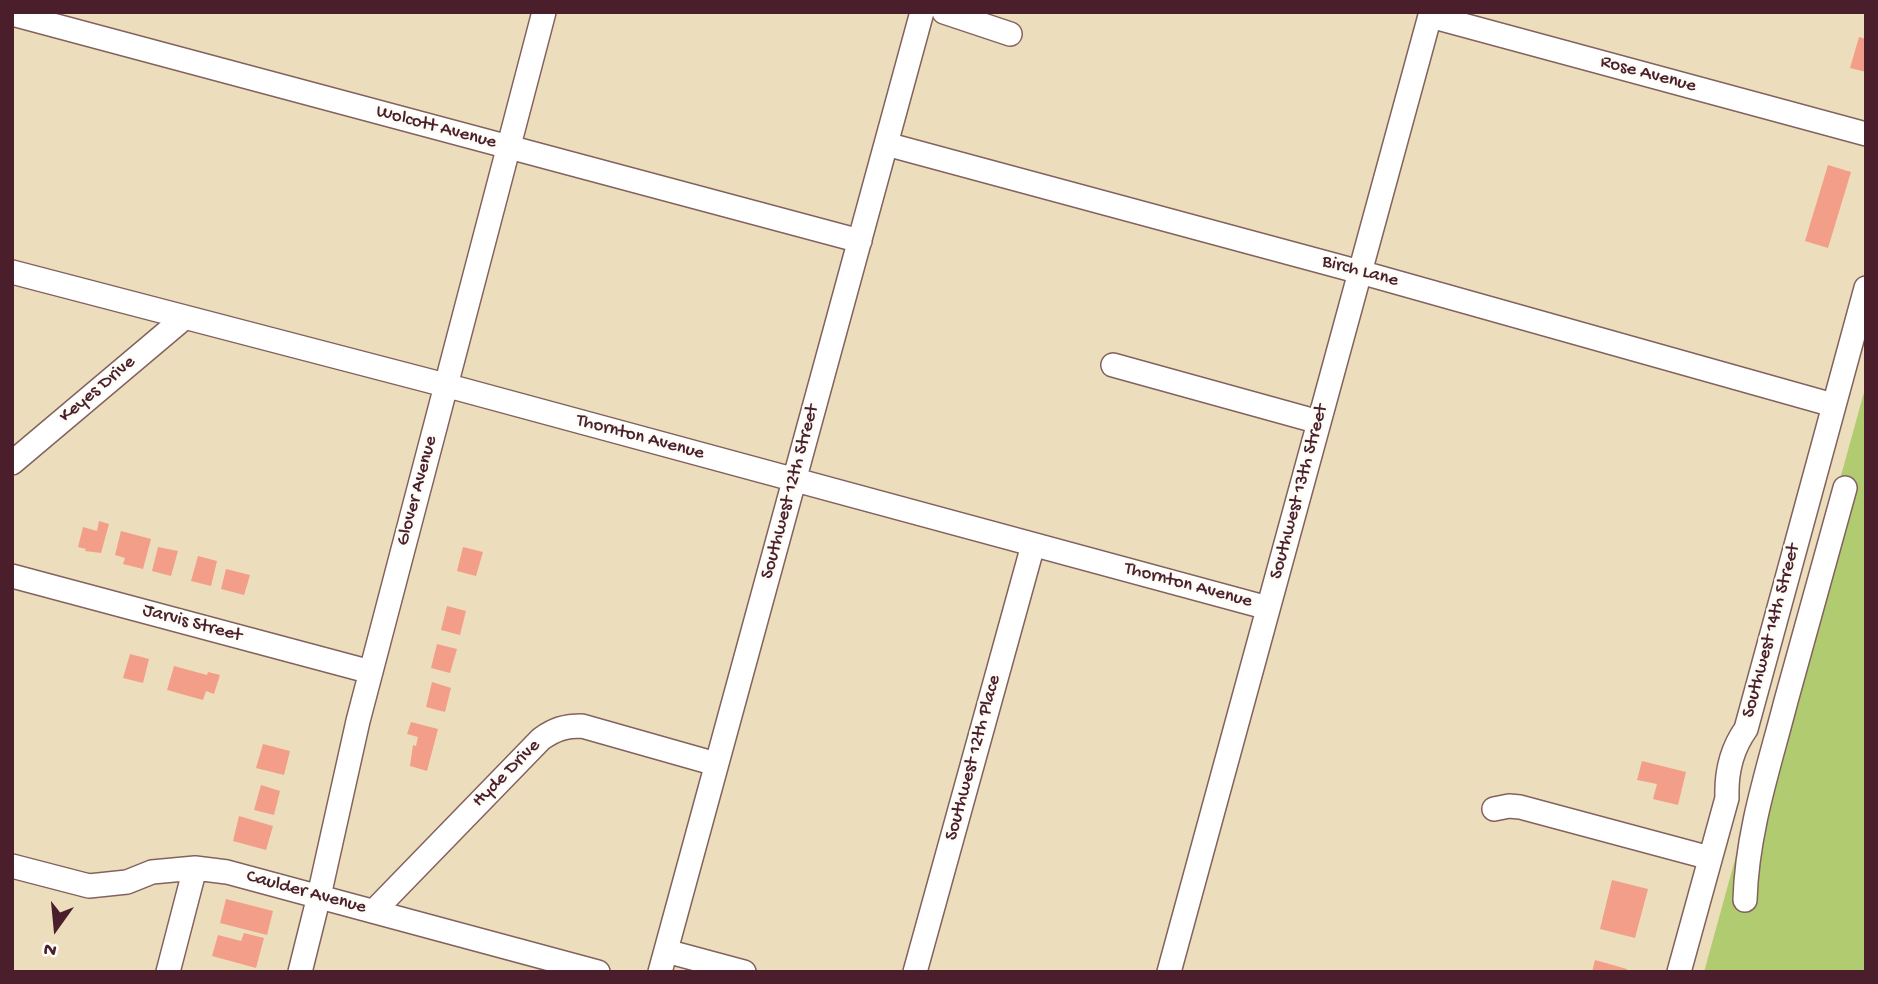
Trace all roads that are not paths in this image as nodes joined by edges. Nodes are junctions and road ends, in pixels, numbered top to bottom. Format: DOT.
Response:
graph roads {
  1 [pos="544,12"];
  2 [pos="922,12"];
  3 [pos="944,12"];
  4 [pos="15,14"];
  5 [pos="1430,14"];
  6 [pos="1010,34"];
  7 [pos="1866,134"];
  8 [pos="886,144"];
  9 [pos="508,147"];
  10 [pos="860,241"];
  11 [pos="12,272"];
  12 [pos="1360,272"];
  13 [pos="1866,288"];
  14 [pos="184,318"];
  15 [pos="1113,365"];
  16 [pos="445,385"];
  17 [pos="1833,405"];
  18 [pos="1319,422"];
  19 [pos="12,463"];
  20 [pos="794,480"];
  21 [pos="1845,488"];
  22 [pos="1033,545"];
  23 [pos="12,576"];
  24 [pos="1268,608"];
  25 [pos="371,672"];
  26 [pos="716,764"];
  27 [pos="1494,809"];
  28 [pos="1710,858"];
  29 [pos="12,866"];
  30 [pos="195,868"];
  31 [pos="319,897"];
  32 [pos="1745,900"];
  33 [pos="374,911"];
  34 [pos="663,961"];
  35 [pos="168,972"];
  36 [pos="300,972"];
  37 [pos="598,972"];
  38 [pos="744,972"];
  39 [pos="915,972"];
  40 [pos="1169,972"];
  41 [pos="1679,972"];
  1 -- 9 [label="street, Glover Avenue"];
  2 -- 8 [label="street, Southwest 12th Street"];
  3 -- 6 [label="street"];
  4 -- 9 [label="street, Wolcott Avenue"];
  5 -- 7 [label="street, Rose Avenue"];
  5 -- 12 [label="street, Southwest 13th Street"];
  8 -- 10 [label="street, Southwest 12th Street"];
  8 -- 12 [label="street, Birch Lane"];
  9 -- 10 [label="street, Wolcott Avenue"];
  9 -- 16 [label="street, Glover Avenue"];
  10 -- 20 [label="street, Southwest 12th Street"];
  11 -- 14 [label="street, Thornton Avenue"];
  12 -- 17 [label="street, Birch Lane"];
  12 -- 18 [label="street, Southwest 13th Street"];
  13 -- 17 [label="street, Southwest 14th Street"];
  14 -- 16 [label="street, Thornton Avenue"];
  14 -- 19 [label="street, Keyes Drive"];
  15 -- 18 [label="street"];
  16 -- 20 [label="street, Thornton Avenue"];
  16 -- 25 [label="street, Glover Avenue"];
  17 -- 28 [label="street, Southwest 14th Street"];
  18 -- 24 [label="street, Southwest 13th Street"];
  20 -- 22 [label="street, Thornton Avenue"];
  20 -- 26 [label="street, Southwest 12th Street"];
  21 -- 32 [label="street"];
  22 -- 24 [label="street, Thornton Avenue"];
  22 -- 39 [label="street, Southwest 12th Place"];
  23 -- 25 [label="street, Jarvis Street"];
  24 -- 40 [label="street, Southwest 13th Street"];
  25 -- 31 [label="street, Glover Avenue"];
  26 -- 33 [label="street, Hyde Drive"];
  26 -- 34 [label="street, Southwest 12th Street"];
  27 -- 28 [label="street"];
  28 -- 41 [label="street, Southwest 14th Street"];
  29 -- 30 [label="street, Caulder Avenue"];
  30 -- 31 [label="street, Caulder Avenue"];
  30 -- 35 [label="street"];
  31 -- 33 [label="street, Caulder Avenue"];
  31 -- 36 [label="street, Glover Avenue"];
  33 -- 37 [label="street, Caulder Avenue"];
  34 -- 38 [label="street"];
}
